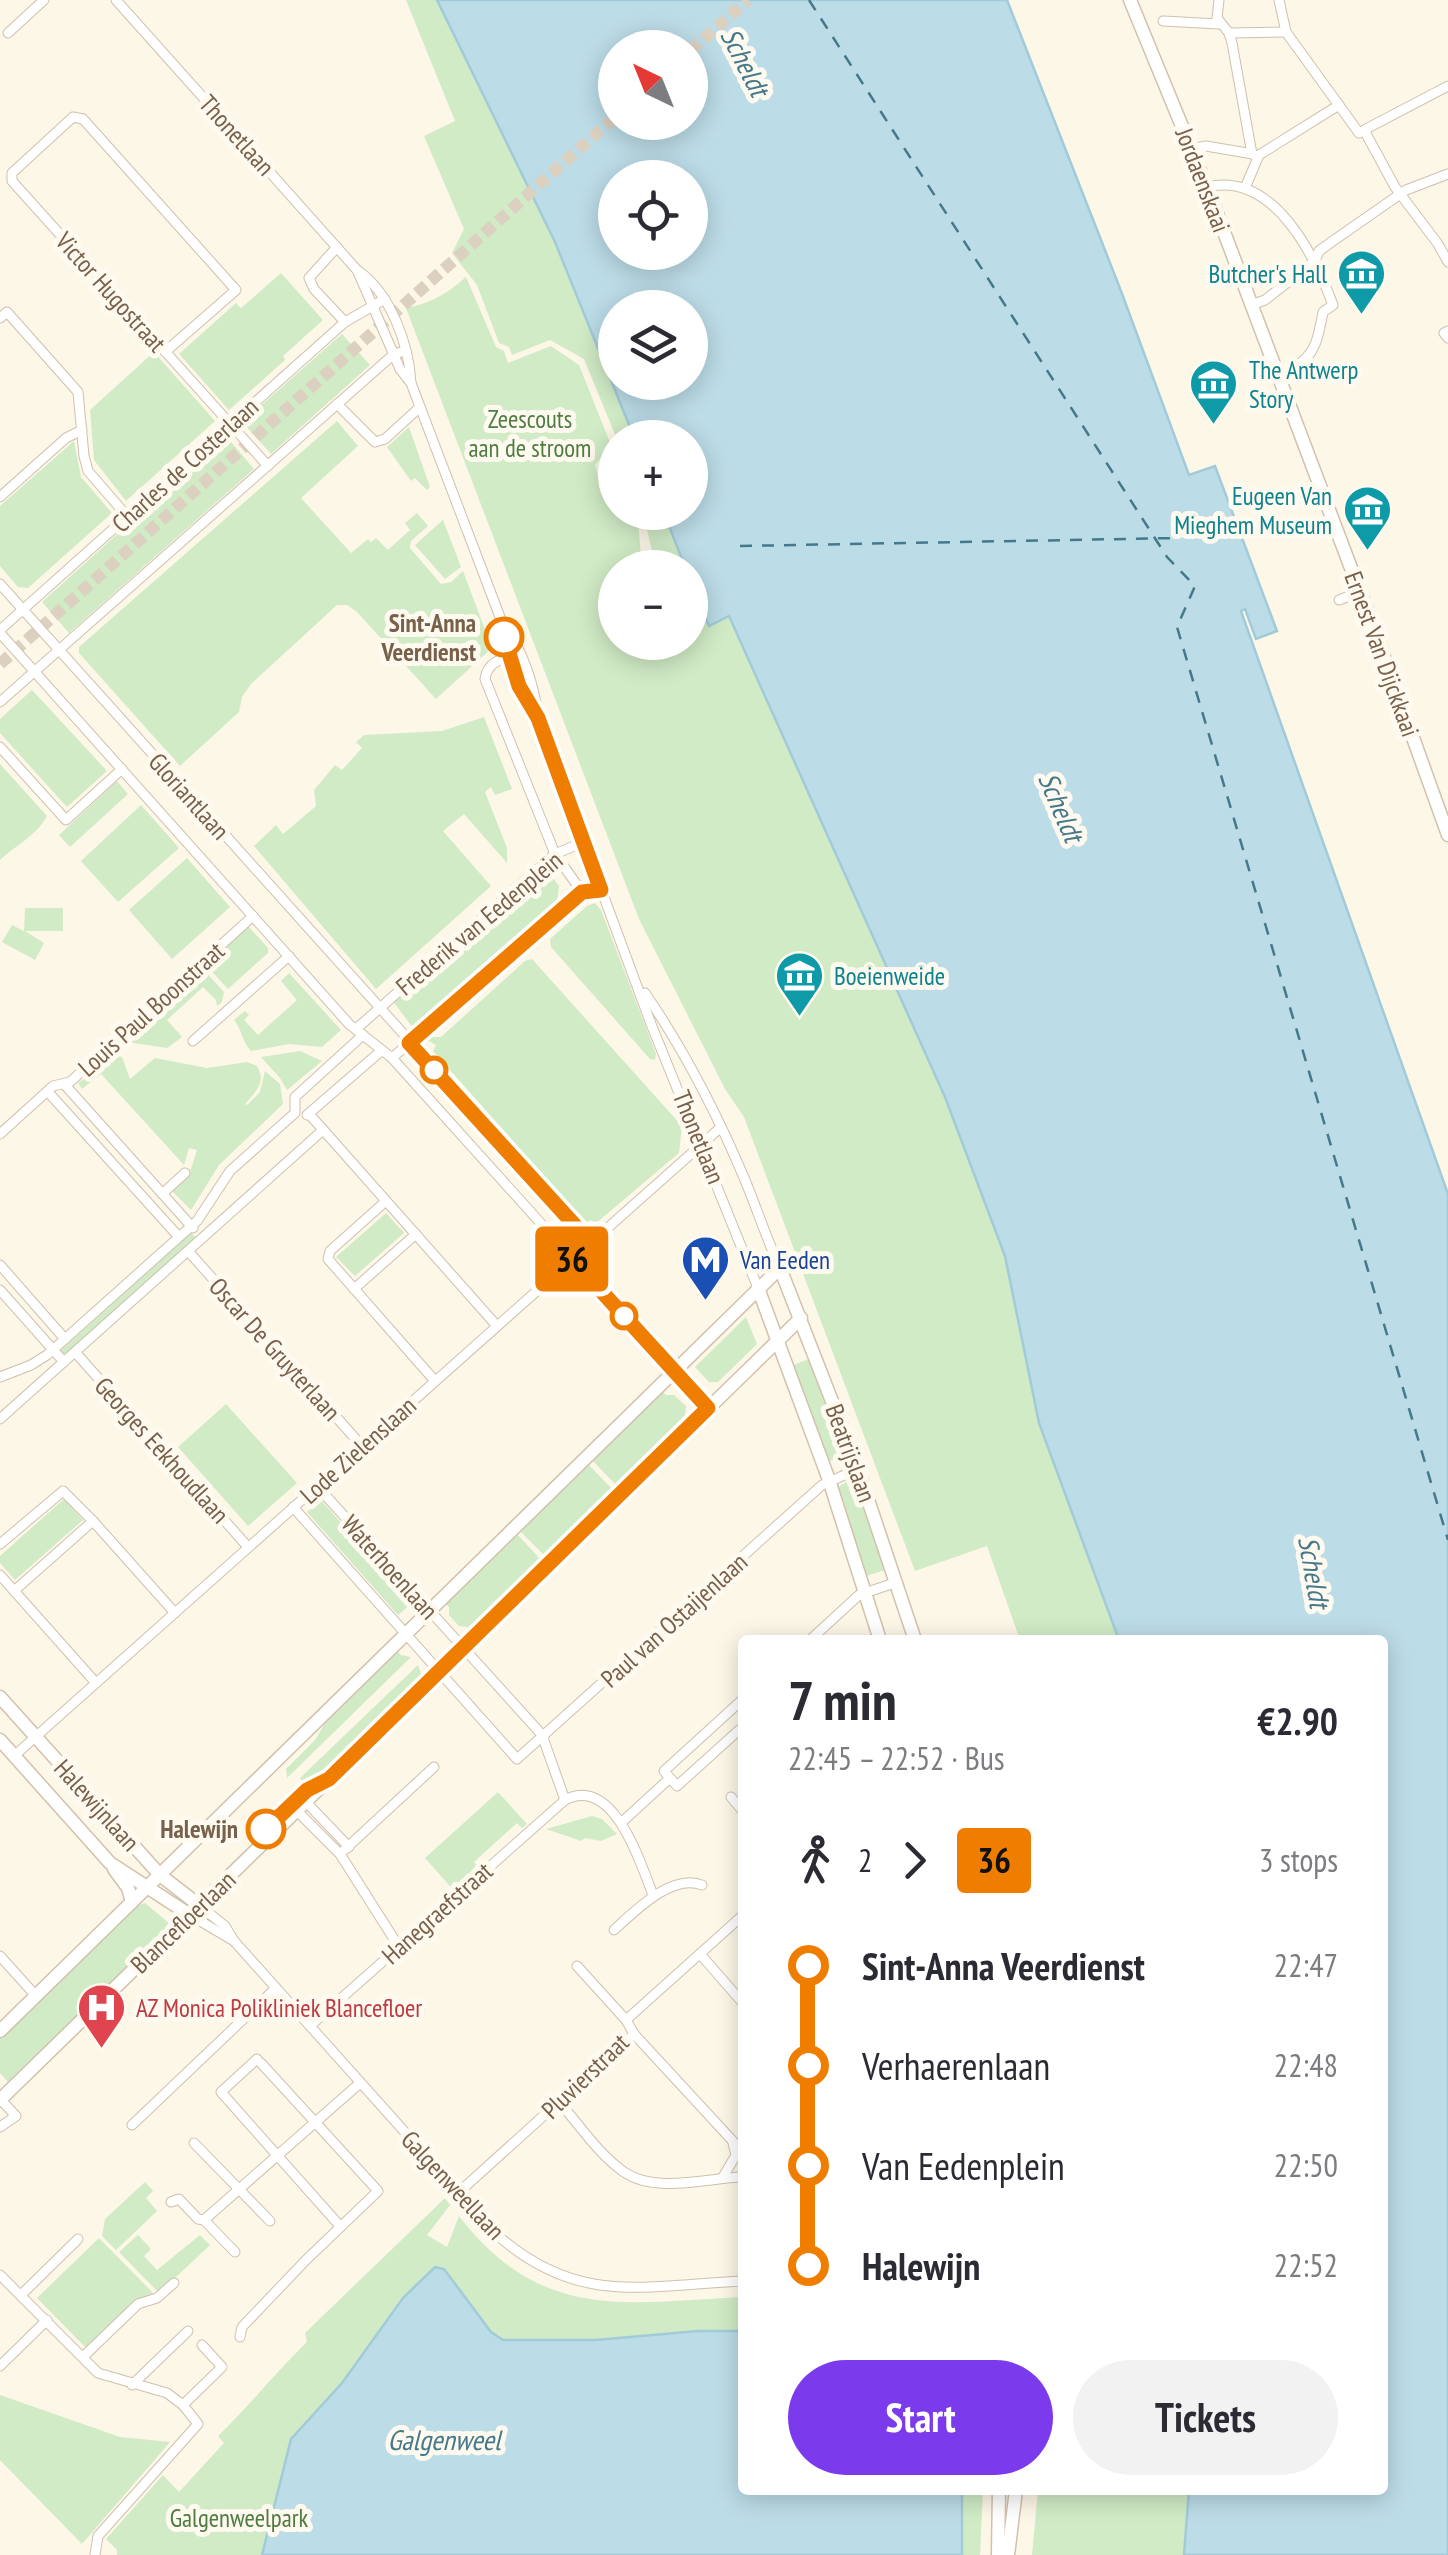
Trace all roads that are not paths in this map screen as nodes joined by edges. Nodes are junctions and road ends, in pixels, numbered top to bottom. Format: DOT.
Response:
graph roads {
  1 [pos="44,0"];
  2 [pos="116,0"];
  3 [pos="1130,0"];
  4 [pos="1219,0"];
  5 [pos="1279,0"];
  6 [pos="1162,21"];
  7 [pos="1220,24"];
  8 [pos="1286,32"];
  9 [pos="8,33"];
  10 [pos="1229,33"];
  11 [pos="1448,86"];
  12 [pos="1339,105"];
  13 [pos="1362,132"];
  14 [pos="1192,149"];
  15 [pos="1256,155"];
  16 [pos="1448,174"];
  17 [pos="1206,187"];
  18 [pos="1245,188"];
  19 [pos="1400,194"];
  20 [pos="338,248"];
  21 [pos="1315,261"];
  22 [pos="1448,262"];
  23 [pos="357,270"];
  24 [pos="384,299"];
  25 [pos="373,304"];
  26 [pos="1251,305"];
  27 [pos="0,318"];
  28 [pos="344,322"];
  29 [pos="405,350"];
  30 [pos="166,352"];
  31 [pos="394,354"];
  32 [pos="1278,377"];
  33 [pos="411,382"];
  34 [pos="337,404"];
  35 [pos="420,407"];
  36 [pos="1294,418"];
  37 [pos="231,424"];
  38 [pos="82,430"];
  39 [pos="268,466"];
  40 [pos="0,497"];
  41 [pos="128,516"];
  42 [pos="0,584"];
  43 [pos="1360,592"];
  44 [pos="1339,600"];
  45 [pos="23,610"];
  46 [pos="500,617"];
  47 [pos="0,631"];
  48 [pos="59,650"];
  49 [pos="509,656"];
  50 [pos="522,660"];
  51 [pos="35,672"];
  52 [pos="0,702"];
  53 [pos="538,718"];
  54 [pos="0,748"];
  55 [pos="122,769"];
  56 [pos="1433,792"];
  57 [pos="1448,794"];
  58 [pos="1448,835"];
  59 [pos="584,842"];
  60 [pos="555,854"];
  61 [pos="601,890"];
  62 [pos="582,892"];
  63 [pos="254,916"];
  64 [pos="289,956"];
  65 [pos="640,987"];
  66 [pos="378,1008"];
  67 [pos="360,1032"];
  68 [pos="193,1041"];
  69 [pos="409,1043"];
  70 [pos="381,1051"];
  71 [pos="392,1058"];
  72 [pos="65,1084"];
  73 [pos="302,1091"];
  74 [pos="48,1092"];
  75 [pos="314,1112"];
  76 [pos="294,1114"];
  77 [pos="720,1128"];
  78 [pos="323,1130"];
  79 [pos="0,1134"];
  80 [pos="701,1144"];
  81 [pos="185,1172"];
  82 [pos="162,1194"];
  83 [pos="386,1201"];
  84 [pos="191,1226"];
  85 [pos="416,1234"];
  86 [pos="179,1237"];
  87 [pos="202,1238"];
  88 [pos="590,1242"];
  89 [pos="188,1250"];
  90 [pos="572,1259"];
  91 [pos="0,1265"];
  92 [pos="780,1268"];
  93 [pos="758,1288"];
  94 [pos="354,1289"];
  95 [pos="0,1290"];
  96 [pos="801,1318"];
  97 [pos="496,1326"];
  98 [pos="65,1338"];
  99 [pos="777,1342"];
  100 [pos="53,1349"];
  101 [pos="76,1352"];
  102 [pos="64,1362"];
  103 [pos="674,1372"];
  104 [pos="0,1378"];
  105 [pos="435,1380"];
  106 [pos="708,1408"];
  107 [pos="0,1419"];
  108 [pos="362,1446"];
  109 [pos="858,1469"];
  110 [pos="829,1480"];
  111 [pos="318,1486"];
  112 [pos="293,1508"];
  113 [pos="93,1521"];
  114 [pos="0,1544"];
  115 [pos="248,1547"];
  116 [pos="0,1575"];
  117 [pos="897,1582"];
  118 [pos="14,1591"];
  119 [pos="866,1593"];
  120 [pos="428,1610"];
  121 [pos="175,1613"];
  122 [pos="406,1633"];
  123 [pos="815,1635"];
  124 [pos="879,1635"];
  125 [pos="913,1635"];
  126 [pos="463,1648"];
  127 [pos="439,1671"];
  128 [pos="96,1683"];
  129 [pos="0,1697"];
  130 [pos="738,1704"];
  131 [pos="738,1731"];
  132 [pos="35,1736"];
  133 [pos="544,1737"];
  134 [pos="0,1740"];
  135 [pos="14,1756"];
  136 [pos="518,1759"];
  137 [pos="434,1768"];
  138 [pos="670,1778"];
  139 [pos="731,1798"];
  140 [pos="565,1800"];
  141 [pos="302,1806"];
  142 [pos="738,1806"];
  143 [pos="622,1822"];
  144 [pos="344,1850"];
  145 [pos="110,1862"];
  146 [pos="155,1881"];
  147 [pos="702,1885"];
  148 [pos="653,1895"];
  149 [pos="132,1902"];
  150 [pos="195,1910"];
  151 [pos="738,1920"];
  152 [pos="614,1930"];
  153 [pos="399,1946"];
  154 [pos="700,1954"];
  155 [pos="0,1956"];
  156 [pos="576,1966"];
  157 [pos="276,1988"];
  158 [pos="36,1996"];
  159 [pos="738,1997"];
  160 [pos="626,2020"];
  161 [pos="310,2026"];
  162 [pos="0,2031"];
  163 [pos="634,2034"];
  164 [pos="360,2082"];
  165 [pos="0,2100"];
  166 [pos="559,2102"];
  167 [pos="314,2123"];
  168 [pos="132,2125"];
  169 [pos="0,2126"];
  170 [pos="733,2140"];
  171 [pos="194,2143"];
  172 [pos="738,2146"];
  173 [pos="278,2155"];
  174 [pos="738,2177"];
  175 [pos="723,2178"];
  176 [pos="238,2190"];
  177 [pos="458,2193"];
  178 [pos="171,2202"];
  179 [pos="204,2220"];
  180 [pos="270,2222"];
  181 [pos="340,2226"];
  182 [pos="78,2239"];
  183 [pos="234,2252"];
  184 [pos="1,2278"];
  185 [pos="738,2281"];
  186 [pos="174,2283"];
  187 [pos="21,2295"];
  188 [pos="46,2320"];
  189 [pos="188,2331"];
  190 [pos="240,2336"];
  191 [pos="202,2345"];
  192 [pos="82,2358"];
  193 [pos="0,2366"];
  194 [pos="132,2384"];
  195 [pos="183,2405"];
  196 [pos="999,2495"];
  197 [pos="1015,2495"];
  198 [pos="95,2555"];
  199 [pos="998,2555"];
  200 [pos="1008,2555"];
  1 -- 9 [label="street"];
  2 -- 20 [label="street, Thonetlaan"];
  3 -- 14 [label="street, Jordaenskaai"];
  4 -- 7 [label="street"];
  5 -- 8 [label="street"];
  6 -- 7 [label="street"];
  7 -- 10 [label="street"];
  8 -- 10 [label="street"];
  8 -- 12 [label="street"];
  10 -- 15 [label="street"];
  11 -- 13 [label="street"];
  12 -- 13 [label="street"];
  12 -- 15 [label="street"];
  13 -- 19 [label="street"];
  14 -- 15 [label="street"];
  14 -- 17 [label="street, Jordaenskaai"];
  15 -- 18 [label="street"];
  16 -- 19 [label="street"];
  17 -- 18 [label="street"];
  17 -- 26 [label="street, Jordaenskaai"];
  18 -- 21 [label="street"];
  19 -- 21 [label="street"];
  19 -- 22 [label="street"];
  20 -- 23 [label="street, Thonetlaan"];
  20 -- 28 [label="street"];
  21 -- 26 [label="street"];
  21 -- 32 [label="street"];
  23 -- 24 [label="street, Thonetlaan"];
  23 -- 25 [label="street, Thonetlaan"];
  24 -- 25 [label="street"];
  24 -- 29 [label="street, Thonetlaan"];
  25 -- 28 [label="street, Charles de Costerlaan"];
  25 -- 31 [label="street, Thonetlaan"];
  26 -- 32 [label="street, Jordaenskaai"];
  27 -- 38 [label="street"];
  28 -- 37 [label="street, Charles de Costerlaan"];
  29 -- 31 [label="street"];
  29 -- 33 [label="street, Thonetlaan"];
  30 -- 30 [label="street, Victor Hugostraat"];
  30 -- 37 [label="street, Victor Hugostraat"];
  31 -- 33 [label="street, Thonetlaan"];
  31 -- 34 [label="street"];
  32 -- 36 [label="street, Jordaenskaai"];
  33 -- 35 [label="street, Thonetlaan"];
  34 -- 35 [label="street"];
  34 -- 39 [label="street"];
  35 -- 46 [label="street, Thonetlaan"];
  36 -- 43 [label="street, Ernest Van Dijckkaai"];
  37 -- 39 [label="street, Victor Hugostraat"];
  37 -- 41 [label="street, Charles de Costerlaan"];
  38 -- 40 [label="street"];
  38 -- 41 [label="street"];
  39 -- 48 [label="street"];
  41 -- 45 [label="street, Charles de Costerlaan"];
  42 -- 45 [label="street, Gloriantlaan"];
  43 -- 44 [label="street"];
  43 -- 56 [label="street, Ernest Van Dijckkaai"];
  45 -- 47 [label="street, Charles de Costerlaan"];
  45 -- 48 [label="street, Gloriantlaan"];
  46 -- 49 [label="street, Thonetlaan"];
  46 -- 50 [label="street, Thonetlaan"];
  47 -- 51 [label="street, Gloriantlaan"];
  48 -- 51 [label="street"];
  48 -- 66 [label="street, Gloriantlaan"];
  49 -- 50 [label="street"];
  49 -- 53 [label="street, Thonetlaan"];
  49 -- 60 [label="street"];
  50 -- 53 [label="street, Thonetlaan"];
  51 -- 52 [label="street"];
  51 -- 55 [label="street, Gloriantlaan"];
  53 -- 59 [label="street, Thonetlaan"];
  54 -- 55 [label="street, Gloriantlaan"];
  55 -- 63 [label="street, Gloriantlaan"];
  56 -- 57 [label="street"];
  56 -- 58 [label="street, Ernest Van Dijckkaai"];
  59 -- 60 [label="street, Frederik van Eedenplein"];
  59 -- 61 [label="street, Thonetlaan"];
  60 -- 62 [label="street"];
  60 -- 66 [label="street, Frederik van Eedenplein"];
  61 -- 62 [label="street, Frederik van Eedenplein"];
  61 -- 65 [label="street, Thonetlaan"];
  62 -- 69 [label="street, Frederik van Eedenplein"];
  63 -- 64 [label="street, Gloriantlaan"];
  63 -- 72 [label="street, Louis Paul Boonstraat"];
  64 -- 67 [label="street, Gloriantlaan"];
  64 -- 68 [label="street"];
  65 -- 77 [label="street, Thonetlaan"];
  65 -- 80 [label="street, Thonetlaan"];
  66 -- 67 [label="street, Frederik van Eedenplein"];
  66 -- 69 [label="street, Frederik van Eedenplein"];
  67 -- 70 [label="street"];
  67 -- 73 [label="street, Frederik van Eedenplein"];
  69 -- 71 [label="street"];
  69 -- 88 [label="street, Frederik van Eedenplein"];
  70 -- 71 [label="street"];
  70 -- 75 [label="street"];
  71 -- 90 [label="street"];
  72 -- 74 [label="street, Louis Paul Boonstraat"];
  72 -- 82 [label="street"];
  73 -- 75 [label="street"];
  73 -- 76 [label="street"];
  74 -- 79 [label="street, Louis Paul Boonstraat"];
  74 -- 86 [label="street"];
  75 -- 76 [label="street"];
  75 -- 78 [label="street"];
  76 -- 84 [label="street"];
  77 -- 80 [label="street, Lode Zielenslaan"];
  77 -- 92 [label="street, Thonetlaan"];
  78 -- 83 [label="street"];
  78 -- 87 [label="street"];
  80 -- 88 [label="street, Lode Zielenslaan"];
  80 -- 93 [label="street, Thonetlaan"];
  81 -- 82 [label="street"];
  82 -- 84 [label="street"];
  83 -- 85 [label="street"];
  83 -- 94 [label="street"];
  84 -- 86 [label="street"];
  84 -- 87 [label="street"];
  85 -- 94 [label="street"];
  85 -- 97 [label="street"];
  86 -- 98 [label="street"];
  87 -- 89 [label="street"];
  88 -- 90 [label="street, Lode Zielenslaan"];
  89 -- 101 [label="street"];
  89 -- 108 [label="street, Oscar De Gruyterlaan"];
  90 -- 97 [label="street, Lode Zielenslaan"];
  90 -- 103 [label="street"];
  91 -- 98 [label="street"];
  92 -- 93 [label="street, Blancefloerlaan"];
  92 -- 96 [label="street, Beatrijslaan"];
  93 -- 99 [label="street, Beatrijslaan"];
  93 -- 103 [label="street, Blancefloerlaan"];
  94 -- 105 [label="street"];
  95 -- 100 [label="street"];
  96 -- 99 [label="street, Blancefloerlaan"];
  96 -- 109 [label="street, Beatrijslaan"];
  97 -- 105 [label="street, Lode Zielenslaan"];
  98 -- 100 [label="street"];
  99 -- 106 [label="street, Blancefloerlaan"];
  99 -- 110 [label="street, Beatrijslaan"];
  100 -- 102 [label="street"];
  100 -- 104 [label="street"];
  101 -- 102 [label="street"];
  101 -- 115 [label="street, Georges Eekhoudlaan"];
  102 -- 107 [label="street"];
  103 -- 106 [label="street"];
  103 -- 120 [label="street, Blancefloerlaan"];
  105 -- 108 [label="street, Lode Zielenslaan"];
  106 -- 126 [label="street, Blancefloerlaan"];
  108 -- 111 [label="street, Lode Zielenslaan"];
  109 -- 110 [label="street"];
  109 -- 117 [label="street, Beatrijslaan"];
  110 -- 119 [label="street, Beatrijslaan"];
  110 -- 133 [label="street, Paul van Ostaijenlaan"];
  111 -- 112 [label="street, Lode Zielenslaan"];
  111 -- 120 [label="street, Waterhoenlaan"];
  112 -- 115 [label="street, Lode Zielenslaan"];
  112 -- 122 [label="street, Waterhoenlaan"];
  113 -- 114 [label="street"];
  113 -- 118 [label="street"];
  113 -- 121 [label="street"];
  115 -- 121 [label="street, Lode Zielenslaan"];
  116 -- 118 [label="street"];
  117 -- 119 [label="street"];
  117 -- 125 [label="street, Beatrijslaan"];
  118 -- 128 [label="street"];
  119 -- 123 [label="street"];
  119 -- 124 [label="street, Beatrijslaan"];
  120 -- 122 [label="street, Blancefloerlaan"];
  120 -- 126 [label="street, Waterhoenlaan"];
  121 -- 128 [label="street, Lode Zielenslaan"];
  122 -- 127 [label="street, Waterhoenlaan"];
  122 -- 146 [label="street, Blancefloerlaan"];
  126 -- 127 [label="street, Blancefloerlaan"];
  126 -- 133 [label="street, Waterhoenlaan"];
  127 -- 136 [label="street, Waterhoenlaan"];
  127 -- 141 [label="street, Blancefloerlaan"];
  128 -- 132 [label="street, Lode Zielenslaan"];
  129 -- 132 [label="street, Halewijnlaan"];
  130 -- 138 [label="street"];
  131 -- 138 [label="street"];
  132 -- 135 [label="street, Lode Zielenslaan"];
  132 -- 146 [label="street, Halewijnlaan"];
  133 -- 136 [label="street, Paul van Ostaijenlaan"];
  133 -- 140 [label="street"];
  134 -- 135 [label="street, Halewijnlaan"];
  135 -- 145 [label="street, Halewijnlaan"];
  137 -- 144 [label="street"];
  138 -- 143 [label="street"];
  139 -- 142 [label="street"];
  140 -- 143 [label="street"];
  140 -- 153 [label="street, Hanegraefstraat"];
  141 -- 144 [label="street"];
  141 -- 150 [label="street, Blancefloerlaan"];
  143 -- 148 [label="street"];
  144 -- 153 [label="street"];
  145 -- 146 [label="street, Halewijnlaan"];
  145 -- 149 [label="street, Halewijnlaan"];
  146 -- 149 [label="street, Blancefloerlaan"];
  146 -- 150 [label="street, Halewijnlaan"];
  147 -- 148 [label="street"];
  148 -- 152 [label="street"];
  149 -- 158 [label="street, Blancefloerlaan"];
  150 -- 157 [label="street, Galgenweellaan"];
  150 -- 165 [label="street, Blancefloerlaan"];
  151 -- 154 [label="street, Pluvierstraat"];
  153 -- 161 [label="street, Hanegraefstraat"];
  154 -- 159 [label="street"];
  154 -- 160 [label="street, Pluvierstraat"];
  155 -- 158 [label="street"];
  156 -- 160 [label="street"];
  157 -- 161 [label="street, Galgenweellaan"];
  157 -- 168 [label="street"];
  158 -- 162 [label="street, Blancefloerlaan"];
  160 -- 163 [label="street, Pluvierstraat"];
  161 -- 164 [label="street, Galgenweellaan"];
  163 -- 166 [label="street, Pluvierstraat"];
  163 -- 170 [label="street"];
  164 -- 167 [label="street"];
  164 -- 177 [label="street, Galgenweellaan"];
  165 -- 169 [label="street, Blancefloerlaan"];
  166 -- 175 [label="street"];
  166 -- 177 [label="street, Pluvierstraat"];
  167 -- 173 [label="street"];
  167 -- 173 [label="street"];
  167 -- 181 [label="street"];
  170 -- 172 [label="street"];
  170 -- 175 [label="street"];
  171 -- 176 [label="street"];
  173 -- 176 [label="street"];
  173 -- 181 [label="street"];
  174 -- 175 [label="street"];
  176 -- 179 [label="street"];
  176 -- 180 [label="street"];
  177 -- 185 [label="street, Galgenweellaan"];
  178 -- 179 [label="street"];
  179 -- 183 [label="street"];
  181 -- 190 [label="street"];
  182 -- 187 [label="street"];
  184 -- 187 [label="street"];
  186 -- 192 [label="street"];
  187 -- 188 [label="street"];
  188 -- 192 [label="street"];
  188 -- 193 [label="street"];
  189 -- 194 [label="street"];
  191 -- 195 [label="street"];
  192 -- 194 [label="street"];
  194 -- 195 [label="street"];
  195 -- 198 [label="street"];
  196 -- 199 [label="street"];
  197 -- 200 [label="street"];
}
